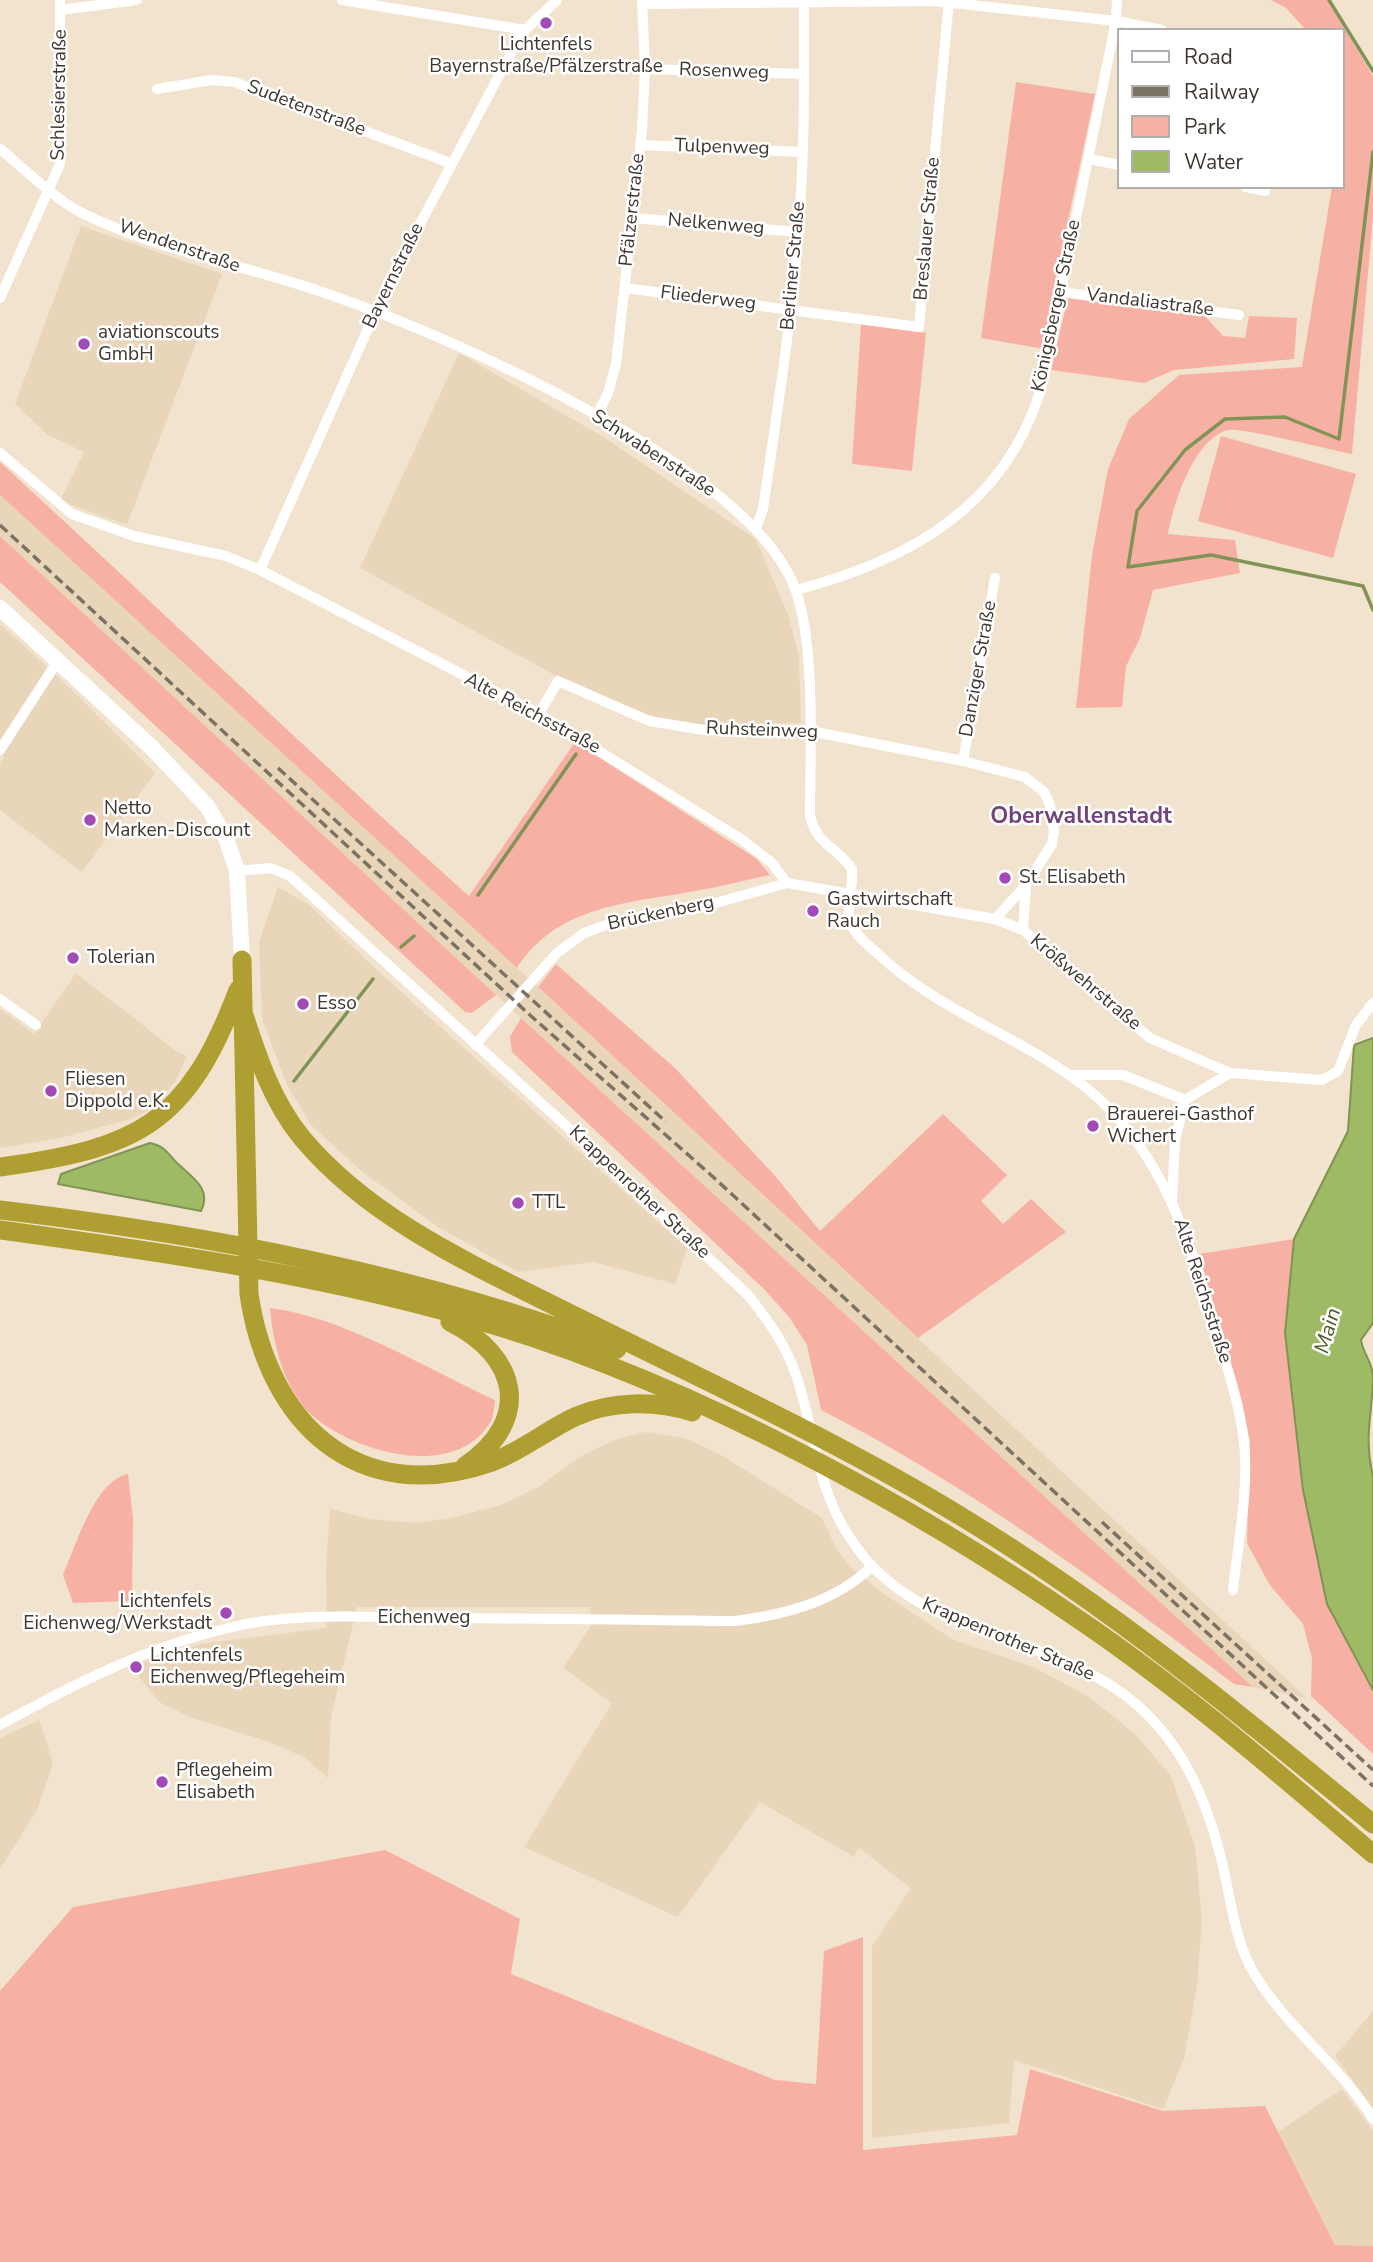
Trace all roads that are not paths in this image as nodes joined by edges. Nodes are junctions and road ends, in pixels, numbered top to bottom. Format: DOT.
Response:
graph roads {
  1 [pos="137,0"];
  2 [pos="342,0"];
  3 [pos="557,0"];
  4 [pos="1117,0"];
  5 [pos="804,1"];
  6 [pos="949,1"];
  7 [pos="642,2"];
  8 [pos="60,5"];
  9 [pos="1116,21"];
  10 [pos="1152,28"];
  11 [pos="525,30"];
  12 [pos="645,69"];
  13 [pos="804,74"];
  14 [pos="157,89"];
  15 [pos="640,145"];
  16 [pos="0,149"];
  17 [pos="803,152"];
  18 [pos="1088,159"];
  19 [pos="450,163"];
  20 [pos="1118,165"];
  21 [pos="50,189"];
  22 [pos="1256,189"];
  23 [pos="1265,191"];
  24 [pos="632,218"];
  25 [pos="799,232"];
  26 [pos="625,288"];
  27 [pos="1061,292"];
  28 [pos="0,298"];
  29 [pos="792,309"];
  30 [pos="376,311"];
  31 [pos="1239,315"];
  32 [pos="597,415"];
  33 [pos="0,453"];
  34 [pos="756,528"];
  35 [pos="260,570"];
  36 [pos="995,578"];
  37 [pos="796,590"];
  38 [pos="0,608"];
  39 [pos="57,662"];
  40 [pos="539,714"];
  41 [pos="810,731"];
  42 [pos="0,750"];
  43 [pos="963,761"];
  44 [pos="237,870"];
  45 [pos="787,883"];
  46 [pos="1026,885"];
  47 [pos="852,894"];
  48 [pos="995,919"];
  49 [pos="1023,930"];
  50 [pos="242,970"];
  51 [pos="0,999"];
  52 [pos="1373,1003"];
  53 [pos="242,1009"];
  54 [pos="36,1026"];
  55 [pos="475,1045"];
  56 [pos="1230,1073"];
  57 [pos="1069,1075"];
  58 [pos="1185,1100"];
  59 [pos="0,1167"];
  60 [pos="1172,1201"];
  61 [pos="0,1210"];
  62 [pos="0,1230"];
  63 [pos="415,1304"];
  64 [pos="706,1382"];
  65 [pos="756,1433"];
  66 [pos="458,1470"];
  67 [pos="872,1566"];
  68 [pos="1233,1590"];
  69 [pos="0,1725"];
  70 [pos="1373,1824"];
  71 [pos="1373,1854"];
  72 [pos="1373,2119"];
  1 -- 8 [label="street"];
  2 -- 11 [label="street"];
  3 -- 11 [label="street, Bayernstraße"];
  4 -- 9 [label="street, Königsberger Straße"];
  5 -- 6 [label="street"];
  5 -- 7 [label="street"];
  5 -- 13 [label="street, Berliner Straße"];
  6 -- 9 [label="street"];
  6 -- 29 [label="street, Breslauer Straße"];
  7 -- 12 [label="street, Pfälzerstraße"];
  8 -- 21 [label="street, Schlesierstraße"];
  9 -- 10 [label="street"];
  9 -- 18 [label="street, Königsberger Straße"];
  11 -- 19 [label="street, Bayernstraße"];
  12 -- 13 [label="street, Rosenweg"];
  12 -- 15 [label="street, Pfälzerstraße"];
  13 -- 17 [label="street, Berliner Straße"];
  14 -- 19 [label="street, Sudetenstraße"];
  15 -- 17 [label="street, Tulpenweg"];
  15 -- 24 [label="street, Pfälzerstraße"];
  16 -- 21 [label="street, Wendenstraße"];
  17 -- 25 [label="street, Berliner Straße"];
  18 -- 20 [label="street"];
  18 -- 27 [label="street, Königsberger Straße"];
  19 -- 30 [label="street, Bayernstraße"];
  21 -- 28 [label="street, Schlesierstraße"];
  21 -- 30 [label="street, Wendenstraße"];
  22 -- 23 [label="street"];
  24 -- 25 [label="street, Nelkenweg"];
  24 -- 26 [label="street, Pfälzerstraße"];
  25 -- 29 [label="street, Berliner Straße"];
  26 -- 29 [label="street, Fliederweg"];
  26 -- 32 [label="street, Pfälzerstraße"];
  27 -- 31 [label="street, Vandaliastraße"];
  27 -- 37 [label="street, Königsberger Straße"];
  29 -- 34 [label="street, Berliner Straße"];
  30 -- 32 [label="street, Schwabenstraße"];
  30 -- 35 [label="street, Bayernstraße"];
  32 -- 34 [label="street, Schwabenstraße"];
  33 -- 35 [label="street, Alte Reichsstraße"];
  34 -- 37 [label="street, Schwabenstraße"];
  35 -- 40 [label="street, Alte Reichsstraße"];
  36 -- 43 [label="street, Danziger Straße"];
  37 -- 41 [label="street, Schwabenstraße"];
  38 -- 39 [label="street"];
  39 -- 42 [label="street"];
  39 -- 44 [label="street"];
  40 -- 41 [label="street, Ruhsteinweg"];
  40 -- 45 [label="street, Alte Reichsstraße"];
  41 -- 43 [label="street, Ruhsteinweg"];
  41 -- 47 [label="street, Schwabenstraße"];
  43 -- 46 [label="street, Ruhsteinweg"];
  44 -- 50 [label="street"];
  44 -- 55 [label="street, Krappenrother Straße"];
  45 -- 47 [label="street, Brückenberg"];
  45 -- 55 [label="street, Brückenberg"];
  46 -- 48 [label="street"];
  46 -- 49 [label="street"];
  47 -- 48 [label="street, Krößwehrstraße"];
  47 -- 57 [label="street, Alte Reichsstraße"];
  48 -- 49 [label="street, Krößwehrstraße"];
  49 -- 56 [label="street, Krößwehrstraße"];
  50 -- 53 [label="highway"];
  50 -- 59 [label="highway"];
  51 -- 54 [label="street"];
  52 -- 56 [label="street, Krößwehrstraße"];
  53 -- 64 [label="highway"];
  53 -- 66 [label="highway"];
  55 -- 67 [label="street, Krappenrother Straße"];
  56 -- 58 [label="street"];
  57 -- 58 [label="street"];
  57 -- 60 [label="street, Alte Reichsstraße"];
  58 -- 60 [label="street"];
  60 -- 68 [label="street, Alte Reichsstraße"];
  61 -- 64 [label="highway"];
  62 -- 63 [label="highway"];
  63 -- 65 [label="highway"];
  63 -- 66 [label="highway"];
  64 -- 70 [label="highway"];
  65 -- 66 [label="highway"];
  65 -- 71 [label="highway"];
  67 -- 69 [label="street, Eichenweg"];
  67 -- 72 [label="street, Krappenrother Straße"];
}
